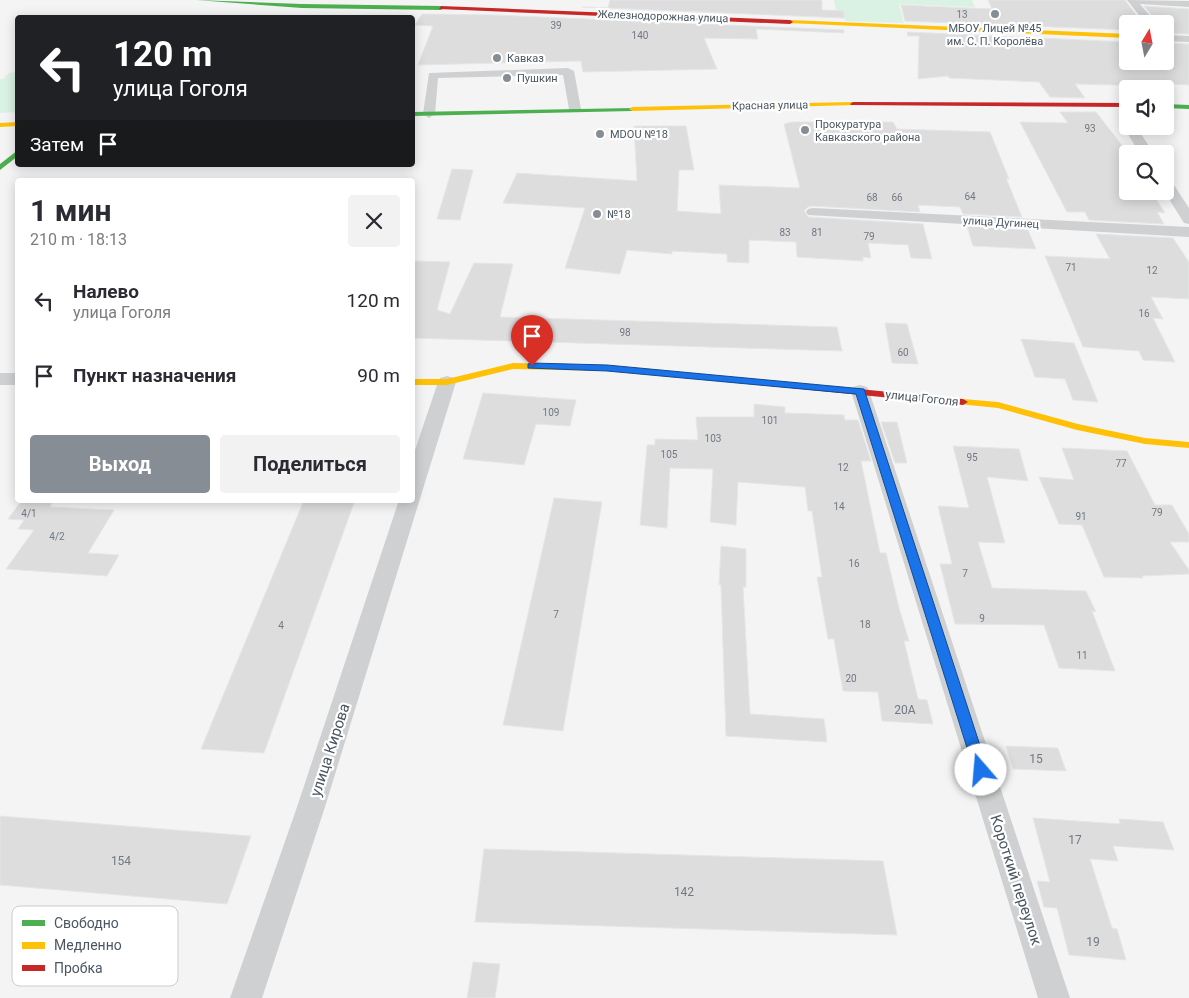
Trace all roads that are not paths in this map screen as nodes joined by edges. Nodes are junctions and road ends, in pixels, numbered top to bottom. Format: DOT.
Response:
graph roads {
  1 [pos="199,0"];
  2 [pos="230,2"];
  3 [pos="1189,4"];
  4 [pos="1143,15"];
  5 [pos="1119,36"];
  6 [pos="1174,38"];
  7 [pos="1189,39"];
  8 [pos="1119,105"];
  9 [pos="1174,106"];
  10 [pos="1189,107"];
  11 [pos="575,109"];
  12 [pos="415,114"];
  13 [pos="429,114"];
  14 [pos="15,124"];
  15 [pos="0,125"];
  16 [pos="15,155"];
  17 [pos="0,168"];
  18 [pos="1174,196"];
  19 [pos="813,212"];
  20 [pos="1189,220"];
  21 [pos="1189,232"];
  22 [pos="0,379"];
  23 [pos="15,379"];
  24 [pos="415,382"];
  25 [pos="447,382"];
  26 [pos="860,391"];
  27 [pos="1189,445"];
  28 [pos="415,483"];
  29 [pos="409,503"];
  30 [pos="246,998"];
  31 [pos="1054,998"];
  1 -- 2 [label="street, Железнодорожная улица"];
  2 -- 5 [label="street, Железнодорожная улица"];
  3 -- 4 [label="street"];
  6 -- 7 [label="street"];
  8 -- 11 [label="street, Красная улица"];
  9 -- 10 [label="street"];
  11 -- 13 [label="street, Красная улица"];
  11 -- 13 [label="street"];
  12 -- 13 [label="street, Красная улица"];
  14 -- 15 [label="street"];
  16 -- 17 [label="street"];
  18 -- 20 [label="street"];
  19 -- 21 [label="street, улица Дугинец"];
  22 -- 23 [label="street"];
  24 -- 25 [label="street, улица Гоголя"];
  25 -- 26 [label="street, улица Гоголя"];
  25 -- 28 [label="street"];
  26 -- 27 [label="street, улица Гоголя"];
  26 -- 31 [label="street, Короткий переулок"];
  29 -- 30 [label="street, улица Кирова"];
}
